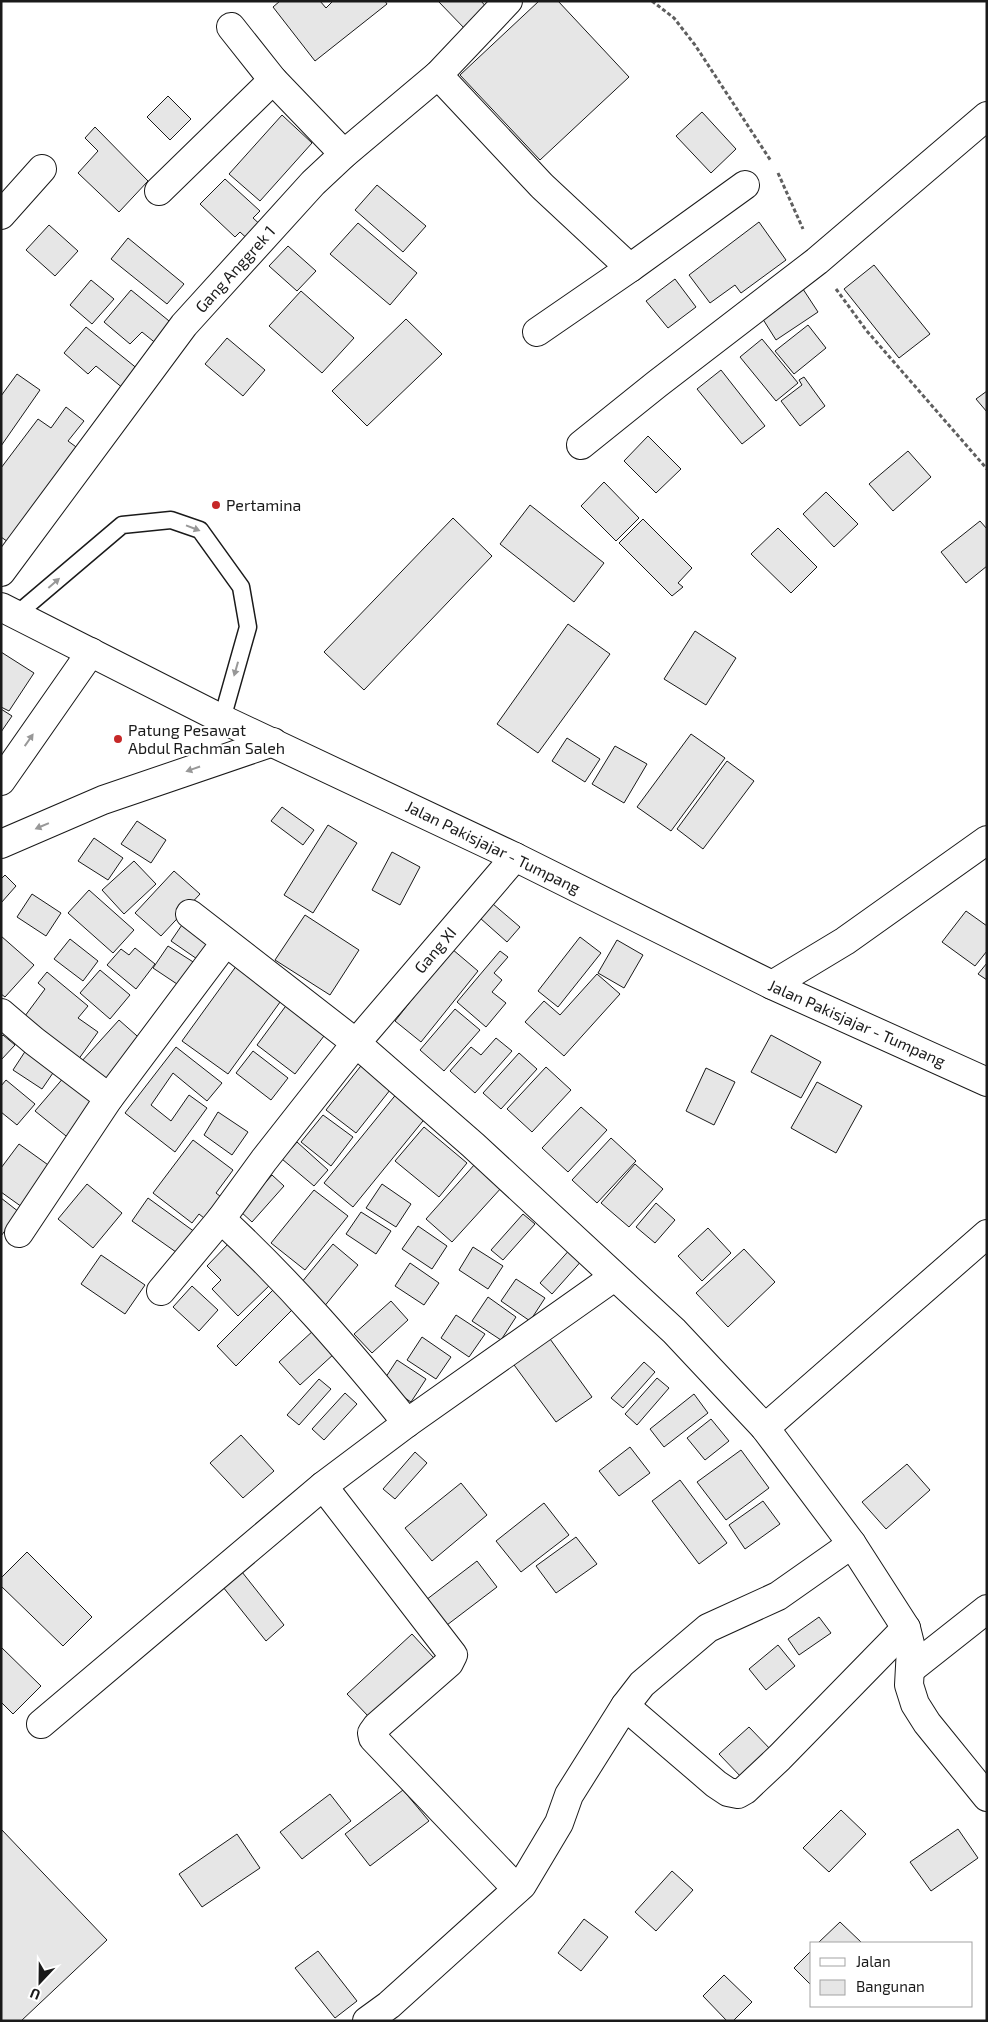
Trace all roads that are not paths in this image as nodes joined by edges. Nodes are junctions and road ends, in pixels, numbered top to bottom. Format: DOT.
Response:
graph roads {
  1 [pos="508,1"];
  2 [pos="231,27"];
  3 [pos="438,75"];
  4 [pos="272,80"];
  5 [pos="987,116"];
  6 [pos="344,154"];
  7 [pos="42,170"];
  8 [pos="745,185"];
  9 [pos="158,191"];
  10 [pos="1,215"];
  11 [pos="630,268"];
  12 [pos="537,332"];
  13 [pos="581,445"];
  14 [pos="1,572"];
  15 [pos="9,611"];
  16 [pos="91,652"];
  17 [pos="222,719"];
  18 [pos="273,742"];
  19 [pos="1,780"];
  20 [pos="987,840"];
  21 [pos="1,844"];
  22 [pos="515,857"];
  23 [pos="190,914"];
  24 [pos="225,943"];
  25 [pos="772,985"];
  26 [pos="1,1013"];
  27 [pos="356,1043"];
  28 [pos="987,1082"];
  29 [pos="109,1098"];
  30 [pos="221,1219"];
  31 [pos="19,1233"];
  32 [pos="987,1234"];
  33 [pos="614,1277"];
  34 [pos="161,1291"];
  35 [pos="407,1423"];
  36 [pos="765,1428"];
  37 [pos="323,1486"];
  38 [pos="852,1544"];
  39 [pos="987,1609"];
  40 [pos="906,1628"];
  41 [pos="911,1669"];
  42 [pos="625,1706"];
  43 [pos="41,1724"];
  44 [pos="987,1797"];
  45 [pos="517,1889"];
  46 [pos="386,2015"];
  1 -- 3 [label="street, Gang Anggrek 1"];
  2 -- 4 [label="street"];
  3 -- 6 [label="street, Gang Anggrek 1"];
  3 -- 11 [label="street"];
  4 -- 6 [label="street"];
  4 -- 9 [label="street"];
  5 -- 13 [label="street"];
  6 -- 14 [label="street, Gang Anggrek 1"];
  7 -- 10 [label="street"];
  8 -- 11 [label="street"];
  11 -- 12 [label="street"];
  15 -- 16 [label="street, Jalan Pakisjajar - Tumpang"];
  15 -- 17 [label="lane, one-way"];
  16 -- 17 [label="street, Jalan Pakisjajar - Tumpang"];
  19 -- 16 [label="street, one-way"];
  17 -- 18 [label="street, Jalan Pakisjajar - Tumpang"];
  18 -- 21 [label="street, one-way"];
  18 -- 22 [label="street, Jalan Pakisjajar - Tumpang"];
  20 -- 25 [label="street"];
  22 -- 25 [label="street, Jalan Pakisjajar - Tumpang"];
  22 -- 27 [label="street, Gang XI"];
  23 -- 24 [label="street"];
  24 -- 27 [label="street"];
  24 -- 29 [label="street"];
  25 -- 28 [label="street, Jalan Pakisjajar - Tumpang"];
  26 -- 29 [label="street"];
  27 -- 30 [label="street, Gang XI"];
  27 -- 33 [label="street"];
  29 -- 31 [label="street"];
  30 -- 34 [label="street, Gang XI"];
  30 -- 35 [label="street"];
  32 -- 36 [label="street"];
  33 -- 35 [label="street"];
  33 -- 36 [label="street"];
  35 -- 37 [label="street"];
  36 -- 38 [label="street"];
  37 -- 43 [label="street"];
  37 -- 45 [label="street"];
  38 -- 40 [label="street"];
  38 -- 42 [label="street"];
  39 -- 41 [label="street"];
  40 -- 41 [label="street"];
  40 -- 42 [label="street"];
  41 -- 44 [label="street"];
  42 -- 45 [label="street"];
  45 -- 46 [label="street"];
}
